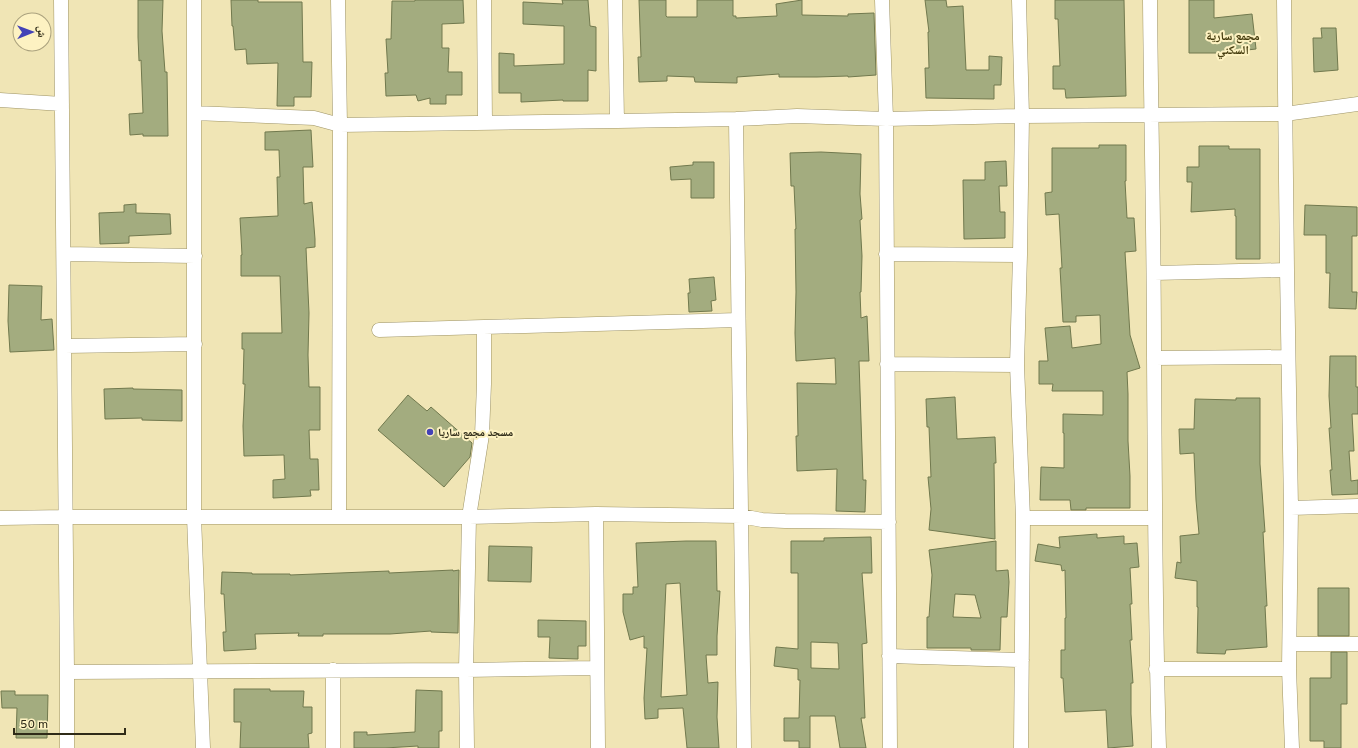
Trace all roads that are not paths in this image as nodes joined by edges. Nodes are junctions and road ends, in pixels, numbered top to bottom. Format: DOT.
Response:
graph roads {
  1 [pos="61,0"];
  2 [pos="194,0"];
  3 [pos="338,0"];
  4 [pos="484,0"];
  5 [pos="615,0"];
  6 [pos="882,0"];
  7 [pos="1019,0"];
  8 [pos="1150,0"];
  9 [pos="1284,0"];
  10 [pos="0,100"];
  11 [pos="62,104"];
  12 [pos="1358,104"];
  13 [pos="194,113"];
  14 [pos="1285,114"];
  15 [pos="1151,115"];
  16 [pos="1022,116"];
  17 [pos="736,119"];
  18 [pos="886,119"];
  19 [pos="617,121"];
  20 [pos="485,123"];
  21 [pos="340,124"];
  22 [pos="64,254"];
  23 [pos="886,254"];
  24 [pos="1020,255"];
  25 [pos="195,256"];
  26 [pos="1287,270"];
  27 [pos="1154,273"];
  28 [pos="738,320"];
  29 [pos="484,327"];
  30 [pos="379,330"];
  31 [pos="195,344"];
  32 [pos="64,346"];
  33 [pos="1288,357"];
  34 [pos="1154,358"];
  35 [pos="887,364"];
  36 [pos="1017,365"];
  37 [pos="1358,506"];
  38 [pos="1291,508"];
  39 [pos="596,514"];
  40 [pos="741,516"];
  41 [pos="66,517"];
  42 [pos="194,517"];
  43 [pos="339,517"];
  44 [pos="469,517"];
  45 [pos="0,518"];
  46 [pos="1023,518"];
  47 [pos="1154,518"];
  48 [pos="889,522"];
  49 [pos="1290,644"];
  50 [pos="1358,644"];
  51 [pos="889,656"];
  52 [pos="1022,660"];
  53 [pos="597,668"];
  54 [pos="1289,669"];
  55 [pos="333,670"];
  56 [pos="466,670"];
  57 [pos="1156,670"];
  58 [pos="200,671"];
  59 [pos="68,672"];
  60 [pos="67,748"];
  61 [pos="203,748"];
  62 [pos="333,748"];
  63 [pos="467,748"];
  64 [pos="598,748"];
  65 [pos="744,748"];
  66 [pos="890,748"];
  67 [pos="1021,748"];
  68 [pos="1159,748"];
  69 [pos="1292,748"];
  1 -- 11 [label="street"];
  2 -- 13 [label="street"];
  3 -- 21 [label="street"];
  4 -- 20 [label="street"];
  5 -- 19 [label="street"];
  6 -- 18 [label="street"];
  7 -- 16 [label="street"];
  8 -- 15 [label="street"];
  9 -- 14 [label="street"];
  10 -- 11 [label="street"];
  11 -- 22 [label="street"];
  12 -- 14 [label="street"];
  13 -- 21 [label="street"];
  13 -- 25 [label="street"];
  14 -- 15 [label="street"];
  14 -- 26 [label="street"];
  15 -- 16 [label="street"];
  15 -- 27 [label="street"];
  16 -- 18 [label="street"];
  16 -- 24 [label="street"];
  17 -- 18 [label="street"];
  17 -- 19 [label="street"];
  17 -- 28 [label="street"];
  18 -- 23 [label="street"];
  19 -- 20 [label="street"];
  20 -- 21 [label="street"];
  21 -- 43 [label="street"];
  22 -- 25 [label="street"];
  22 -- 32 [label="street"];
  23 -- 24 [label="street"];
  23 -- 35 [label="street"];
  24 -- 36 [label="street"];
  25 -- 31 [label="street"];
  26 -- 27 [label="street"];
  26 -- 33 [label="street"];
  27 -- 34 [label="street"];
  28 -- 29 [label="street"];
  28 -- 40 [label="street"];
  29 -- 30 [label="street"];
  29 -- 44 [label="street"];
  31 -- 32 [label="street"];
  31 -- 42 [label="street"];
  32 -- 41 [label="street"];
  33 -- 34 [label="street"];
  33 -- 38 [label="street"];
  34 -- 47 [label="street"];
  35 -- 36 [label="street"];
  35 -- 48 [label="street"];
  36 -- 46 [label="street"];
  37 -- 38 [label="street"];
  38 -- 49 [label="street"];
  39 -- 40 [label="street"];
  39 -- 44 [label="street"];
  39 -- 53 [label="street"];
  40 -- 48 [label="street"];
  40 -- 65 [label="street"];
  41 -- 42 [label="street"];
  41 -- 45 [label="street"];
  41 -- 59 [label="street"];
  42 -- 43 [label="street"];
  42 -- 58 [label="street"];
  43 -- 44 [label="street"];
  44 -- 56 [label="street"];
  46 -- 47 [label="street"];
  46 -- 52 [label="street"];
  47 -- 57 [label="street"];
  48 -- 51 [label="street"];
  49 -- 50 [label="street"];
  49 -- 54 [label="street"];
  51 -- 52 [label="street"];
  51 -- 66 [label="street"];
  52 -- 67 [label="street"];
  53 -- 56 [label="street"];
  53 -- 64 [label="street"];
  54 -- 57 [label="street"];
  54 -- 69 [label="street"];
  55 -- 56 [label="street"];
  55 -- 58 [label="street"];
  55 -- 62 [label="street"];
  56 -- 63 [label="street"];
  57 -- 68 [label="street"];
  58 -- 59 [label="street"];
  58 -- 61 [label="street"];
  59 -- 60 [label="street"];
}
